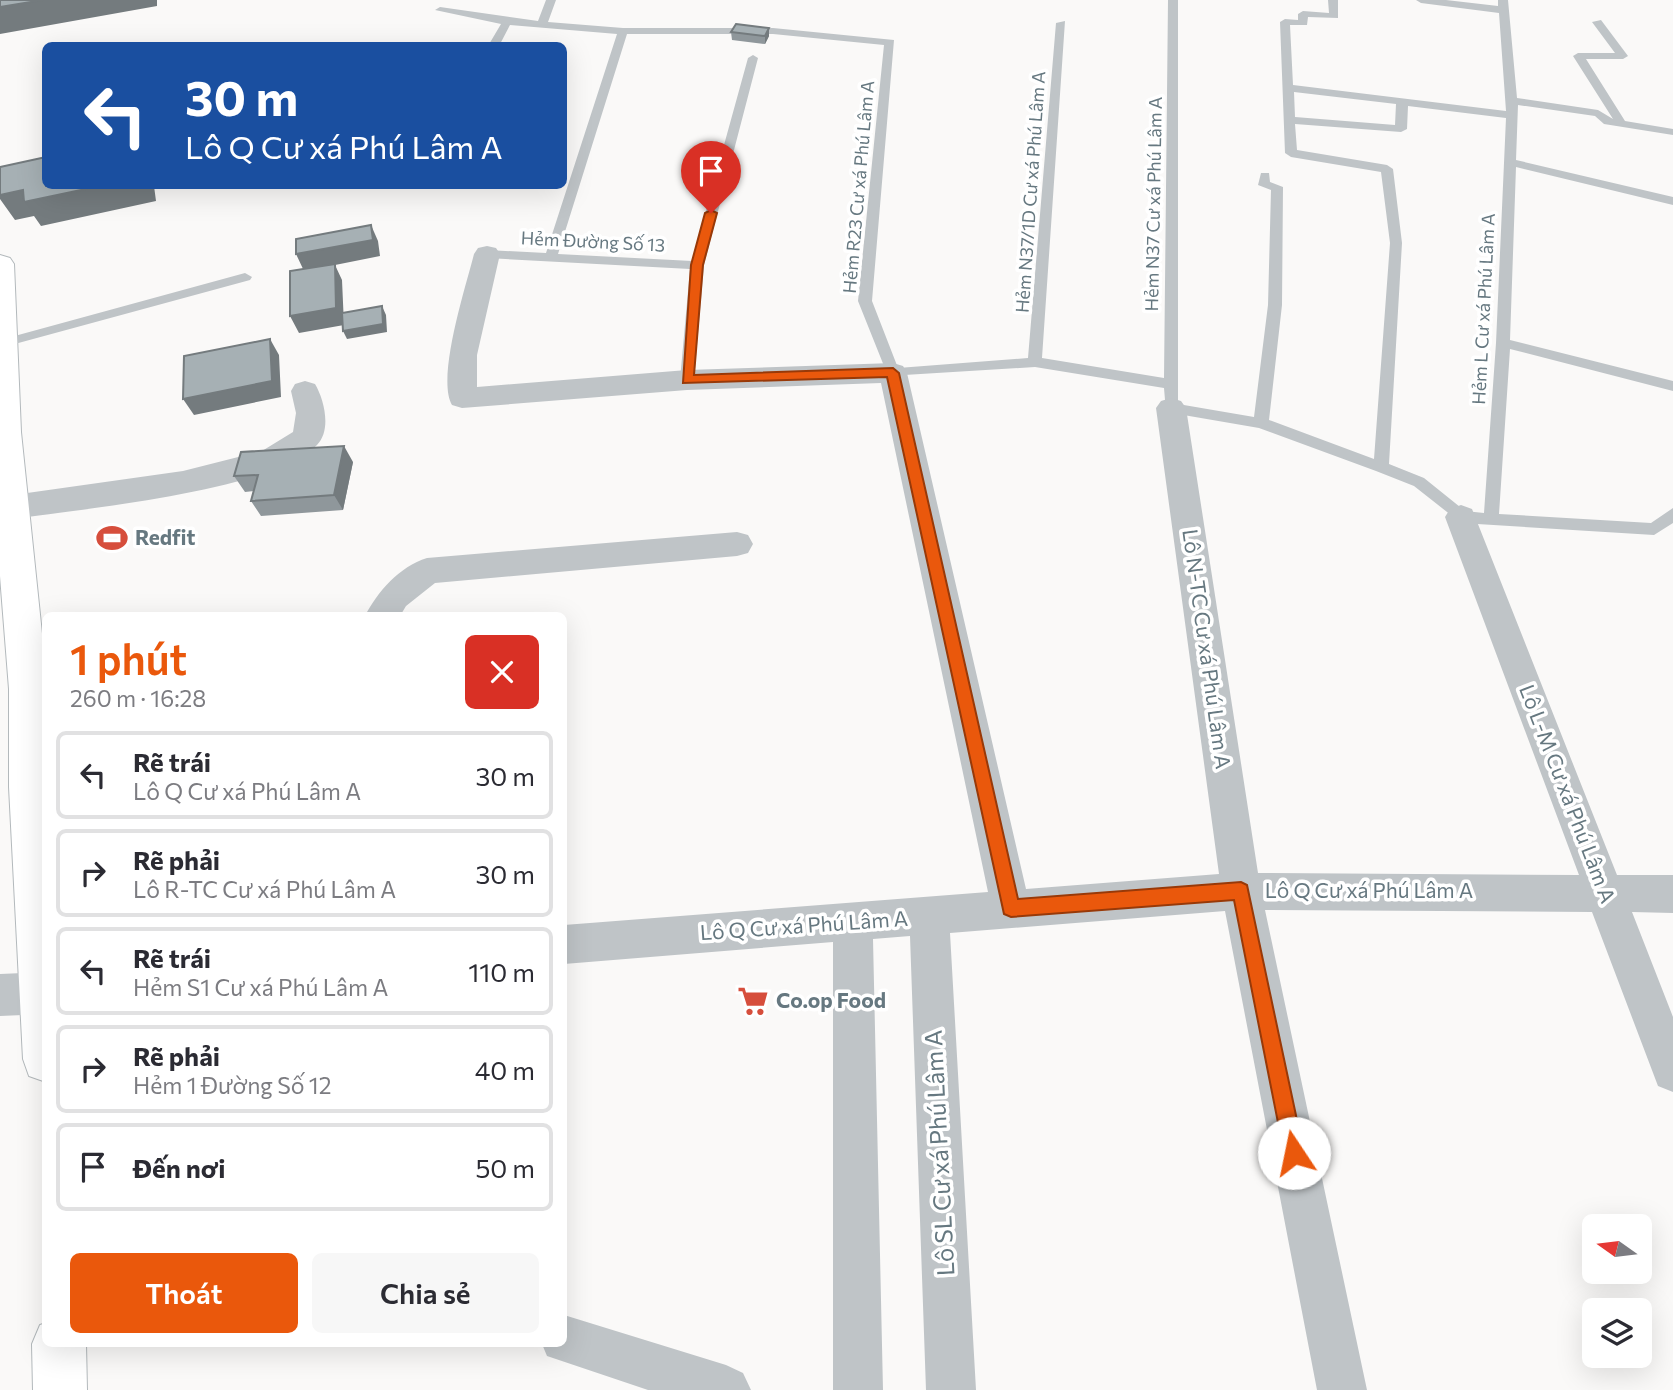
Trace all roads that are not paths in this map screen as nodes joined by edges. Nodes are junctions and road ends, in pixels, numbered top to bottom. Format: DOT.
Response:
graph roads {
  1 [pos="551,0"];
  2 [pos="1173,0"];
  3 [pos="1333,0"];
  4 [pos="1421,0"];
  5 [pos="1503,5"];
  6 [pos="440,10"];
  7 [pos="507,22"];
  8 [pos="1597,22"];
  9 [pos="1061,23"];
  10 [pos="542,25"];
  11 [pos="623,31"];
  12 [pos="495,42"];
  13 [pos="753,58"];
  14 [pos="1289,88"];
  15 [pos="1402,100"];
  16 [pos="1512,108"];
  17 [pos="1290,120"];
  18 [pos="1622,125"];
  19 [pos="1673,132"];
  20 [pos="1510,162"];
  21 [pos="1265,176"];
  22 [pos="1673,201"];
  23 [pos="487,254"];
  24 [pos="551,256"];
  25 [pos="0,264"];
  26 [pos="697,265"];
  27 [pos="245,277"];
  28 [pos="1503,343"];
  29 [pos="2,344"];
  30 [pos="1035,362"];
  31 [pos="893,373"];
  32 [pos="687,380"];
  33 [pos="1673,386"];
  34 [pos="305,391"];
  35 [pos="1170,396"];
  36 [pos="1261,423"];
  37 [pos="1381,467"];
  38 [pos="13,507"];
  39 [pos="1673,514"];
  40 [pos="1476,518"];
  41 [pos="737,544"];
  42 [pos="385,612"];
  43 [pos="37,689"];
  44 [pos="1241,891"];
  45 [pos="1604,893"];
  46 [pos="1673,894"];
  47 [pos="1011,908"];
  48 [pos="929,916"];
  49 [pos="853,922"];
  50 [pos="567,944"];
  51 [pos="42,978"];
  52 [pos="42,993"];
  53 [pos="0,995"];
  54 [pos="1673,1071"];
  55 [pos="567,1340"];
  56 [pos="59,1347"];
  57 [pos="60,1390"];
  58 [pos="726,1390"];
  59 [pos="858,1390"];
  60 [pos="951,1390"];
  61 [pos="1342,1390"];
  1 -- 10 [label="lane"];
  2 -- 35 [label="lane, Hẻm N37 Cư xá Phú Lâm A"];
  3 -- 14 [label="lane"];
  4 -- 5 [label="lane"];
  5 -- 16 [label="lane, Hẻm L Cư xá Phú Lâm A"];
  6 -- 7 [label="lane"];
  7 -- 10 [label="lane"];
  7 -- 12 [label="lane"];
  8 -- 18 [label="lane"];
  9 -- 30 [label="lane, Hẻm N37/1D Cư xá Phú Lâm A"];
  10 -- 11 [label="lane"];
  11 -- 24 [label="lane"];
  11 -- 31 [label="lane, Hẻm R23 Cư xá Phú Lâm A"];
  13 -- 26 [label="lane"];
  14 -- 15 [label="lane"];
  14 -- 17 [label="lane"];
  15 -- 16 [label="lane"];
  15 -- 17 [label="lane"];
  16 -- 18 [label="lane"];
  16 -- 20 [label="lane, Hẻm L Cư xá Phú Lâm A"];
  17 -- 37 [label="lane"];
  18 -- 19 [label="lane"];
  20 -- 22 [label="lane"];
  20 -- 28 [label="lane, Hẻm L Cư xá Phú Lâm A"];
  21 -- 36 [label="lane"];
  23 -- 24 [label="lane, Hẻm Đường Số 13"];
  23 -- 32 [label="street"];
  24 -- 26 [label="lane, Hẻm Đường Số 13"];
  25 -- 29 [label="main road"];
  26 -- 32 [label="lane"];
  27 -- 29 [label="lane"];
  28 -- 33 [label="lane"];
  28 -- 40 [label="lane, Hẻm L Cư xá Phú Lâm A"];
  29 -- 38 [label="main road"];
  30 -- 31 [label="lane"];
  30 -- 35 [label="lane"];
  31 -- 32 [label="street"];
  31 -- 47 [label="street"];
  34 -- 38 [label="street"];
  35 -- 36 [label="lane"];
  35 -- 44 [label="street, Lô N-TC Cư xá Phú Lâm A"];
  36 -- 37 [label="lane"];
  37 -- 40 [label="lane"];
  38 -- 43 [label="main road"];
  39 -- 40 [label="lane"];
  40 -- 45 [label="street, Lô L-M Cư xá Phú Lâm A"];
  41 -- 42 [label="street"];
  43 -- 51 [label="main road"];
  44 -- 45 [label="street, Lô Q Cư xá Phú Lâm A"];
  44 -- 47 [label="street, Lô Q Cư xá Phú Lâm A"];
  44 -- 61 [label="street, Lô N-TC Cư xá Phú Lâm A"];
  45 -- 46 [label="street, Lô Q Cư xá Phú Lâm A"];
  45 -- 54 [label="street, Lô L-M Cư xá Phú Lâm A"];
  47 -- 48 [label="street, Lô Q Cư xá Phú Lâm A"];
  48 -- 49 [label="street, Lô Q Cư xá Phú Lâm A"];
  48 -- 60 [label="street, Lô SL Cư xá Phú Lâm A"];
  49 -- 50 [label="street, Lô Q Cư xá Phú Lâm A"];
  49 -- 59 [label="street"];
  52 -- 53 [label="street"];
  55 -- 58 [label="street"];
  56 -- 57 [label="main road"];
}
